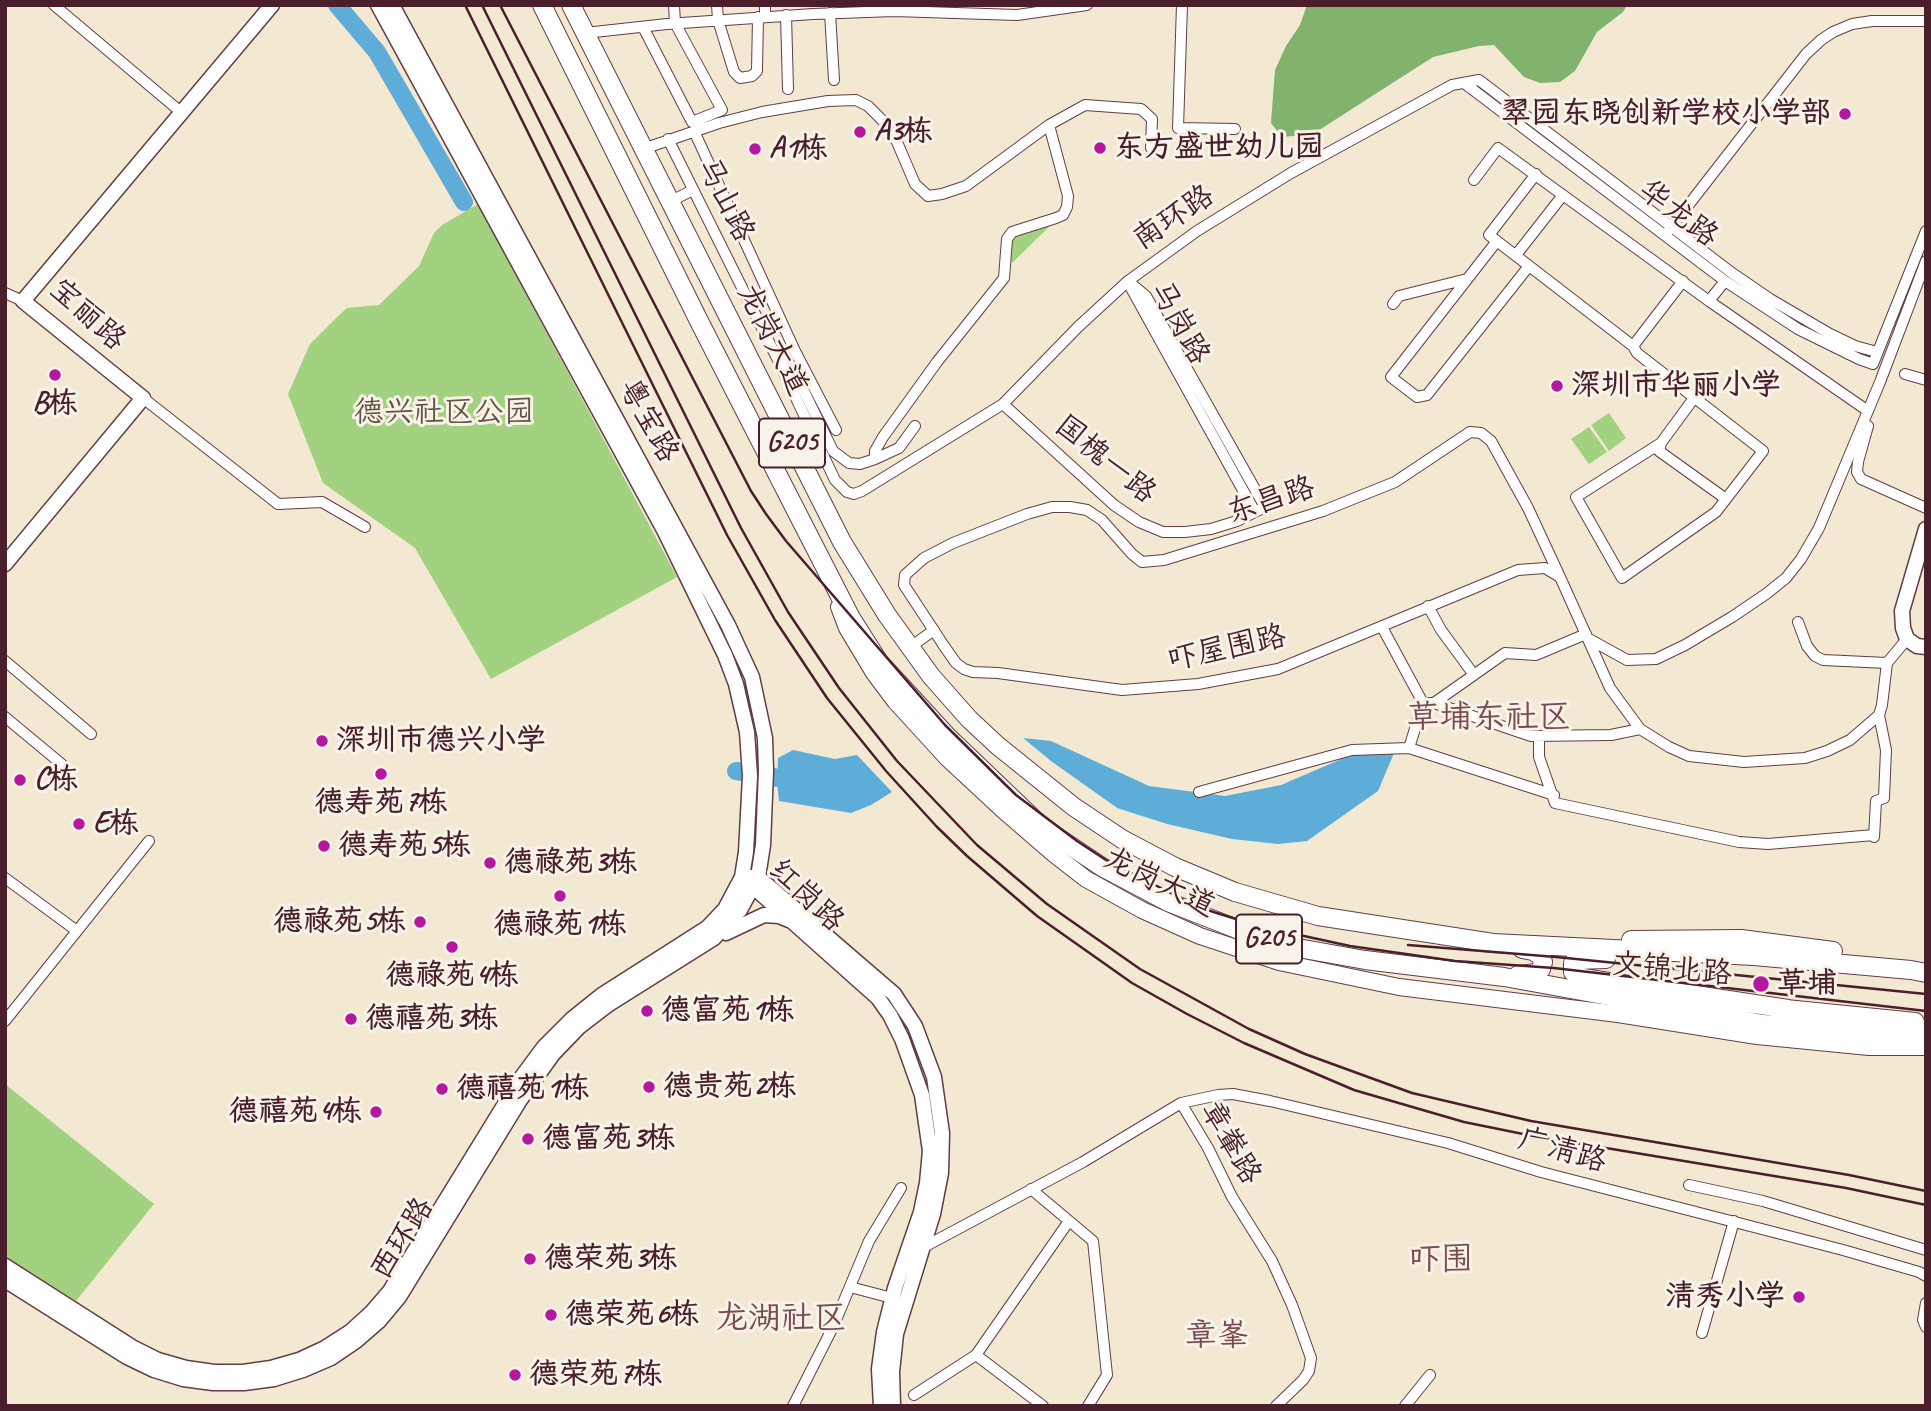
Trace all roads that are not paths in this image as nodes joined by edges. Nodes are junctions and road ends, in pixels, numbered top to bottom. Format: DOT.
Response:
graph roads {
  1 [pos="54,5"];
  2 [pos="272,5"];
  3 [pos="378,5"];
  4 [pos="392,5"];
  5 [pos="542,5"];
  6 [pos="571,5"];
  7 [pos="674,5"];
  8 [pos="717,5"];
  9 [pos="765,5"];
  10 [pos="1087,5"];
  11 [pos="1182,5"];
  12 [pos="884,8"];
  13 [pos="813,9"];
  14 [pos="859,9"];
  15 [pos="1016,10"];
  16 [pos="831,13"];
  17 [pos="786,15"];
  18 [pos="762,17"];
  19 [pos="718,20"];
  20 [pos="1926,21"];
  21 [pos="675,23"];
  22 [pos="643,27"];
  23 [pos="585,33"];
  24 [pos="1479,79"];
  25 [pos="834,80"];
  26 [pos="1464,83"];
  27 [pos="788,89"];
  28 [pos="182,113"];
  29 [pos="1049,125"];
  30 [pos="1235,128"];
  31 [pos="694,131"];
  32 [pos="668,139"];
  33 [pos="1152,148"];
  34 [pos="643,149"];
  35 [pos="1535,174"];
  36 [pos="1474,180"];
  37 [pos="693,190"];
  38 [pos="1563,195"];
  39 [pos="670,202"];
  40 [pos="1668,231"];
  41 [pos="1926,231"];
  42 [pos="1497,241"];
  43 [pos="1516,256"];
  44 [pos="1926,261"];
  45 [pos="1529,266"];
  46 [pos="1468,279"];
  47 [pos="1128,281"];
  48 [pos="1683,281"];
  49 [pos="1725,281"];
  50 [pos="5,293"];
  51 [pos="23,301"];
  52 [pos="1709,302"];
  53 [pos="1393,304"];
  54 [pos="1633,346"];
  55 [pos="1877,352"];
  56 [pos="775,354"];
  57 [pos="1905,374"];
  58 [pos="1926,380"];
  59 [pos="144,398"];
  60 [pos="1694,398"];
  61 [pos="1003,404"];
  62 [pos="1868,411"];
  63 [pos="915,426"];
  64 [pos="836,430"];
  65 [pos="1661,443"];
  66 [pos="875,459"];
  67 [pos="1726,499"];
  68 [pos="1926,508"];
  69 [pos="1260,509"];
  70 [pos="365,527"];
  71 [pos="1926,529"];
  72 [pos="924,558"];
  73 [pos="822,562"];
  74 [pos="5,564"];
  75 [pos="1560,577"];
  76 [pos="1428,606"];
  77 [pos="1798,622"];
  78 [pos="1382,626"];
  79 [pos="934,630"];
  80 [pos="1587,636"];
  81 [pos="1907,639"];
  82 [pos="909,648"];
  83 [pos="1926,648"];
  84 [pos="5,660"];
  85 [pos="1887,663"];
  86 [pos="1474,675"];
  87 [pos="1423,702"];
  88 [pos="1434,703"];
  89 [pos="1879,715"];
  90 [pos="5,717"];
  91 [pos="1640,729"];
  92 [pos="91,734"];
  93 [pos="1539,736"];
  94 [pos="1409,748"];
  95 [pos="64,766"];
  96 [pos="1199,792"];
  97 [pos="1554,795"];
  98 [pos="1004,811"];
  99 [pos="1042,827"];
  100 [pos="149,841"];
  101 [pos="742,877"];
  102 [pos="5,878"];
  103 [pos="756,882"];
  104 [pos="795,923"];
  105 [pos="77,931"];
  106 [pos="1493,943"];
  107 [pos="704,945"];
  108 [pos="1575,946"];
  109 [pos="1648,952"];
  110 [pos="1784,958"];
  111 [pos="1918,972"];
  112 [pos="1504,976"];
  113 [pos="1581,990"];
  114 [pos="1788,1009"];
  115 [pos="5,1021"];
  116 [pos="1926,1023"];
  117 [pos="1926,1033"];
  118 [pos="1926,1047"];
  119 [pos="1181,1103"];
  120 [pos="1689,1185"];
  121 [pos="901,1188"];
  122 [pos="1031,1189"];
  123 [pos="1069,1221"];
  124 [pos="1734,1221"];
  125 [pos="922,1248"];
  126 [pos="1926,1250"];
  127 [pos="5,1266"];
  128 [pos="1926,1276"];
  129 [pos="5,1280"];
  130 [pos="850,1287"];
  131 [pos="892,1298"];
  132 [pos="1926,1303"];
  133 [pos="1926,1327"];
  134 [pos="1703,1334"];
  135 [pos="976,1355"];
  136 [pos="1430,1375"];
  137 [pos="914,1395"];
  138 [pos="1409,1404"];
  139 [pos="793,1406"];
  140 [pos="881,1406"];
  141 [pos="893,1406"];
  142 [pos="1043,1406"];
  143 [pos="1088,1406"];
  144 [pos="1276,1406"];
  1 -- 28 [label="street"];
  2 -- 28 [label="main road, 宝丽路"];
  3 -- 101 [label="main road, 粤宝路"];
  4 -- 103 [label="main road, 粤宝路"];
  5 -- 73 [label="highway, 龙岗大道 / G205"];
  6 -- 23 [label="highway, 龙岗大道 / G205"];
  7 -- 21 [label="street"];
  8 -- 19 [label="street"];
  9 -- 18 [label="street"];
  10 -- 15 [label="street"];
  11 -- 30 [label="street"];
  12 -- 14 [label="street"];
  12 -- 15 [label="street"];
  13 -- 16 [label="street"];
  13 -- 17 [label="street"];
  14 -- 16 [label="street"];
  16 -- 25 [label="street"];
  17 -- 18 [label="street"];
  17 -- 27 [label="street"];
  18 -- 19 [label="street"];
  18 -- 19 [label="street"];
  19 -- 21 [label="street"];
  20 -- 40 [label="street"];
  21 -- 22 [label="street"];
  21 -- 22 [label="street"];
  22 -- 23 [label="street"];
  23 -- 34 [label="highway, 龙岗大道 / G205"];
  24 -- 26 [label="street, 南环路"];
  24 -- 40 [label="street, 华龙路"];
  26 -- 40 [label="street, 华龙路"];
  26 -- 47 [label="street, 南环路"];
  28 -- 51 [label="main road, 宝丽路"];
  29 -- 31 [label="street"];
  29 -- 33 [label="street"];
  29 -- 66 [label="street"];
  31 -- 32 [label="street"];
  31 -- 64 [label="street"];
  32 -- 34 [label="street"];
  32 -- 37 [label="street, 马山路"];
  34 -- 39 [label="highway, 龙岗大道 / G205"];
  35 -- 36 [label="street"];
  35 -- 38 [label="street"];
  35 -- 42 [label="street"];
  37 -- 39 [label="street"];
  37 -- 56 [label="street, 马山路"];
  38 -- 43 [label="street"];
  38 -- 48 [label="street"];
  39 -- 82 [label="highway, 龙岗大道 / G205"];
  40 -- 49 [label="street, 华龙路"];
  40 -- 55 [label="street, 华龙路"];
  41 -- 55 [label="street"];
  42 -- 43 [label="street"];
  42 -- 46 [label="street"];
  43 -- 45 [label="street"];
  44 -- 62 [label="street"];
  45 -- 46 [label="street"];
  45 -- 54 [label="street"];
  46 -- 53 [label="street"];
  47 -- 61 [label="street, 南环路"];
  47 -- 69 [label="street, 马岗路"];
  48 -- 52 [label="street"];
  48 -- 54 [label="street"];
  49 -- 52 [label="street"];
  49 -- 55 [label="street, 华龙路"];
  50 -- 51 [label="street"];
  51 -- 59 [label="main road, 宝丽路"];
  52 -- 62 [label="street"];
  54 -- 60 [label="street"];
  56 -- 61 [label="street, 南环路"];
  56 -- 66 [label="street, 马山路"];
  57 -- 58 [label="street"];
  59 -- 70 [label="street"];
  59 -- 74 [label="main road"];
  60 -- 65 [label="street"];
  60 -- 67 [label="street"];
  61 -- 69 [label="street, 国槐一路"];
  62 -- 68 [label="street"];
  62 -- 80 [label="street"];
  63 -- 66 [label="street"];
  65 -- 67 [label="street"];
  65 -- 67 [label="street"];
  71 -- 81 [label="main road"];
  72 -- 75 [label="street, 东昌路"];
  72 -- 79 [label="street, 吓屋围路"];
  73 -- 98 [label="main road, 龙岗大道"];
  73 -- 99 [label="highway, 龙岗大道 / G205"];
  75 -- 76 [label="street, 吓屋围路"];
  75 -- 80 [label="street"];
  76 -- 78 [label="street, 吓屋围路"];
  76 -- 86 [label="street"];
  77 -- 85 [label="street"];
  78 -- 79 [label="street, 吓屋围路"];
  78 -- 87 [label="street"];
  79 -- 82 [label="street"];
  80 -- 86 [label="street"];
  80 -- 91 [label="street"];
  81 -- 83 [label="main road"];
  81 -- 85 [label="street"];
  82 -- 106 [label="highway, 龙岗大道 / G205"];
  84 -- 92 [label="street"];
  85 -- 89 [label="street"];
  86 -- 88 [label="street"];
  87 -- 88 [label="street"];
  87 -- 94 [label="street"];
  88 -- 93 [label="street"];
  89 -- 91 [label="street"];
  89 -- 97 [label="street"];
  90 -- 95 [label="street"];
  91 -- 93 [label="street"];
  93 -- 97 [label="street"];
  94 -- 96 [label="street"];
  94 -- 97 [label="street"];
  98 -- 99 [label="highway"];
  98 -- 118 [label="main road, 龙岗大道"];
  99 -- 112 [label="highway, 龙岗大道 / G205"];
  100 -- 105 [label="street"];
  101 -- 103 [label="main road, 红岗路"];
  101 -- 127 [label="main road, 西环路"];
  102 -- 105 [label="street"];
  103 -- 104 [label="main road, 红岗路"];
  103 -- 107 [label="main road, 西环路"];
  103 -- 125 [label="main road, 红岗路"];
  104 -- 107 [label="main road"];
  104 -- 131 [label="main road, 红岗路"];
  105 -- 115 [label="street"];
  106 -- 108 [label="highway, 龙岗大道 / G205"];
  106 -- 112 [label="highway"];
  107 -- 129 [label="main road, 西环路"];
  108 -- 109 [label="highway, 龙岗大道 / G205"];
  108 -- 111 [label="highway, 文锦北路"];
  109 -- 110 [label="highway, 文锦北路 / G205"];
  110 -- 111 [label="highway, 文锦北路 / G205"];
  110 -- 114 [label="highway"];
  112 -- 113 [label="highway, 龙岗大道 / G205"];
  113 -- 114 [label="highway, 文锦北路 / G205"];
  113 -- 117 [label="highway"];
  114 -- 116 [label="highway, 文锦北路 / G205"];
  119 -- 122 [label="street, 章輋路"];
  119 -- 124 [label="street, 广清路"];
  119 -- 144 [label="street, 章輋路"];
  120 -- 126 [label="street"];
  121 -- 130 [label="street"];
  122 -- 123 [label="street"];
  122 -- 125 [label="street, 章輋路"];
  123 -- 135 [label="street"];
  123 -- 143 [label="street"];
  124 -- 128 [label="street, 广清路"];
  124 -- 134 [label="street"];
  125 -- 141 [label="main road, 红岗路"];
  130 -- 131 [label="street"];
  130 -- 139 [label="street"];
  131 -- 140 [label="main road, 红岗路"];
  132 -- 133 [label="street"];
  135 -- 137 [label="street"];
  135 -- 142 [label="street"];
  136 -- 138 [label="street"];
}
